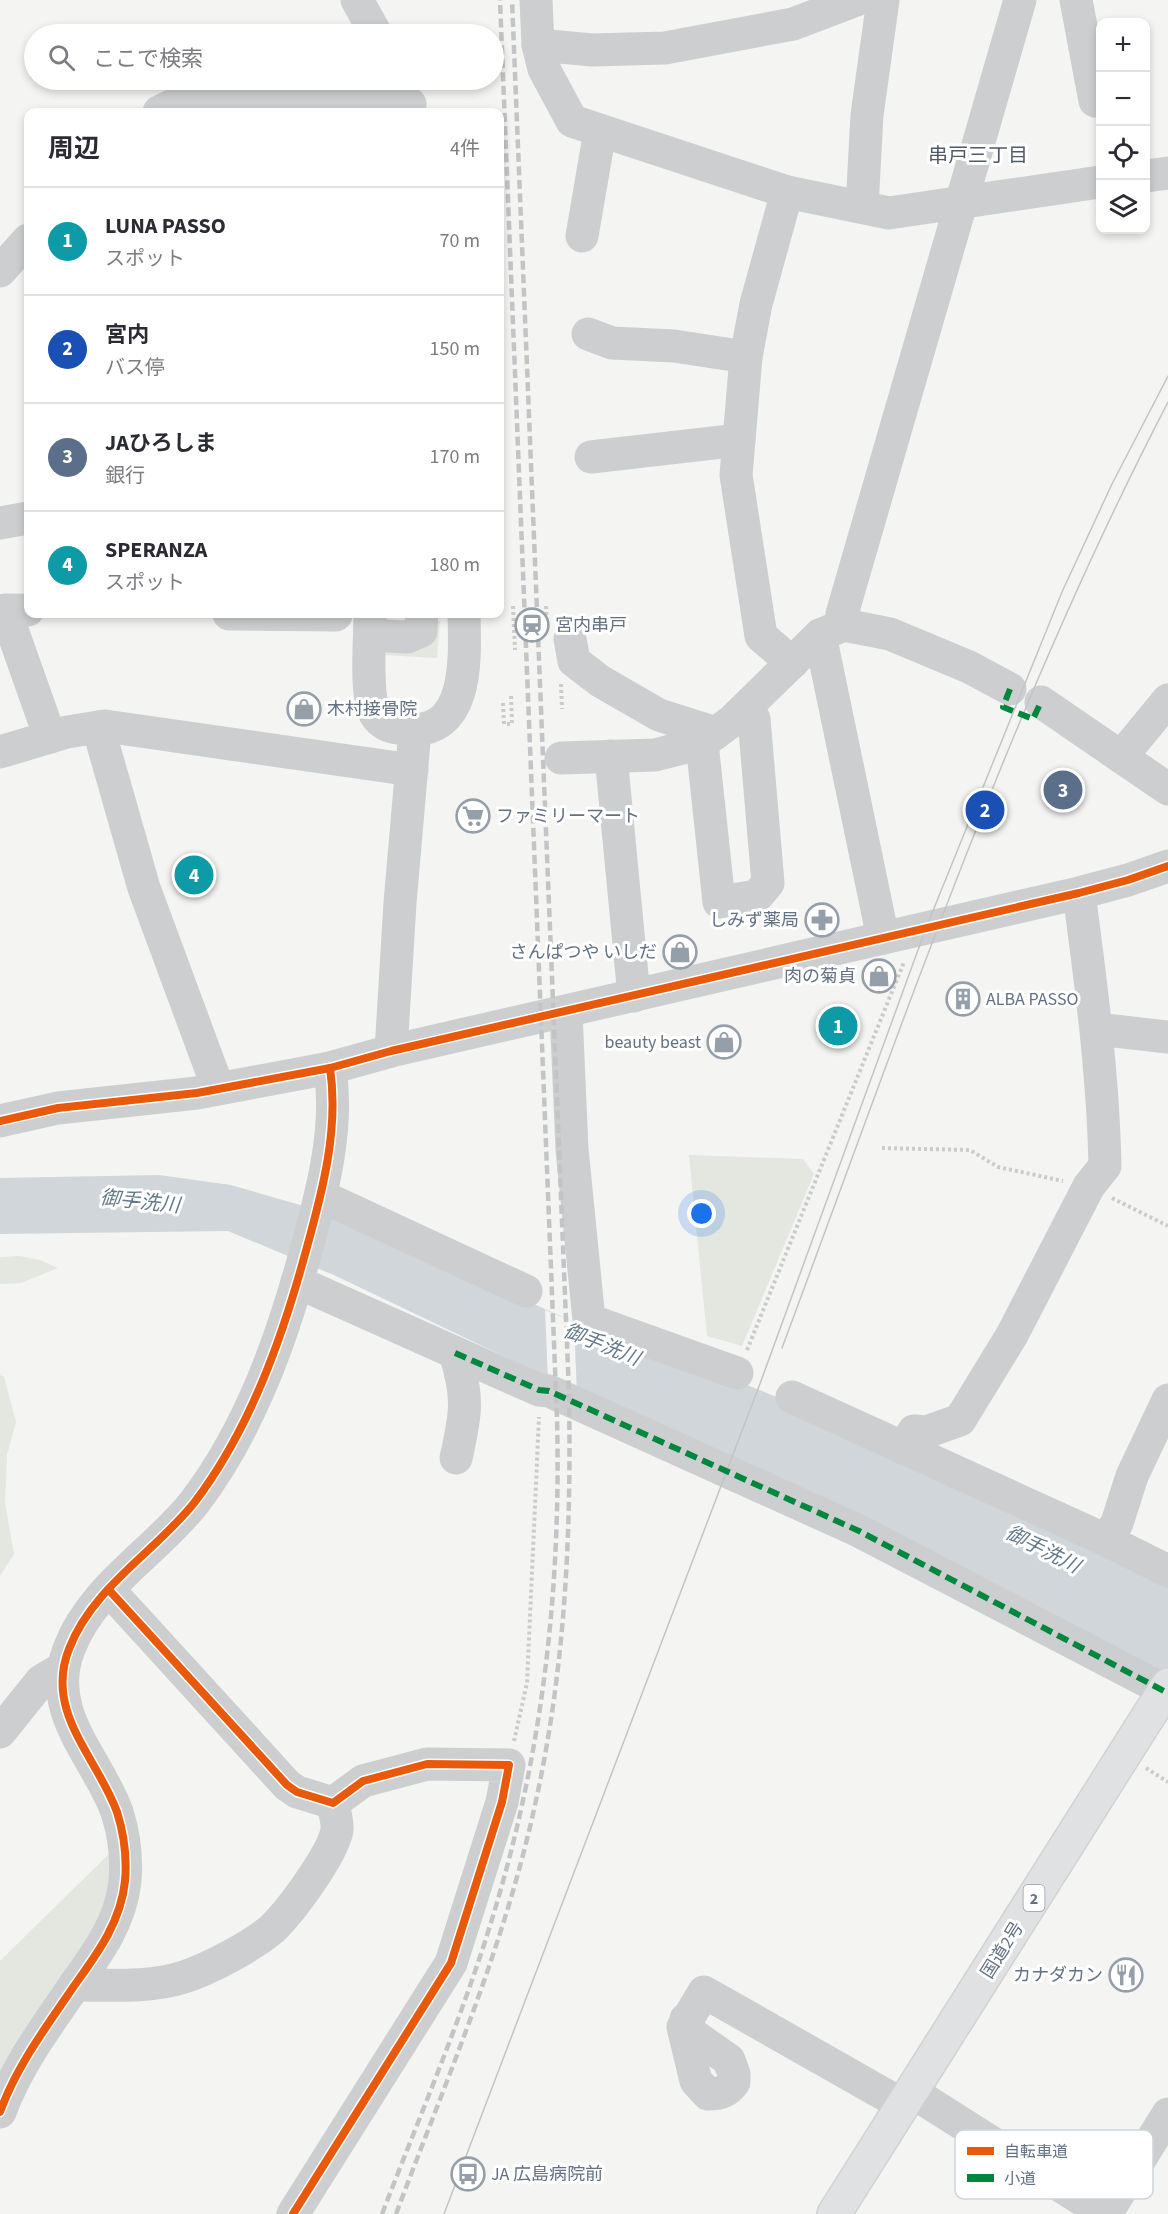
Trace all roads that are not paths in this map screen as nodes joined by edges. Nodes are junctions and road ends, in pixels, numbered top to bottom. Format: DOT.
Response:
graph roads {
  1 [pos="357,0"];
  2 [pos="536,0"];
  3 [pos="856,0"];
  4 [pos="883,0"];
  5 [pos="1020,0"];
  6 [pos="1076,0"];
  7 [pos="370,24"];
  8 [pos="538,45"];
  9 [pos="408,99"];
  10 [pos="1095,102"];
  11 [pos="168,108"];
  12 [pos="600,131"];
  13 [pos="1168,173"];
  14 [pos="1150,175"];
  15 [pos="1096,183"];
  16 [pos="788,192"];
  17 [pos="963,201"];
  18 [pos="862,207"];
  19 [pos="582,236"];
  20 [pos="24,244"];
  21 [pos="0,271"];
  22 [pos="588,334"];
  23 [pos="746,357"];
  24 [pos="739,440"];
  25 [pos="591,457"];
  26 [pos="24,519"];
  27 [pos="0,523"];
  28 [pos="24,610"];
  29 [pos="422,618"];
  30 [pos="464,618"];
  31 [pos="370,624"];
  32 [pos="832,630"];
  33 [pos="570,639"];
  34 [pos="792,663"];
  35 [pos="1010,689"];
  36 [pos="1168,700"];
  37 [pos="1041,702"];
  38 [pos="746,708"];
  39 [pos="98,727"];
  40 [pos="415,730"];
  41 [pos="50,737"];
  42 [pos="709,738"];
  43 [pos="0,752"];
  44 [pos="611,756"];
  45 [pos="1121,757"];
  46 [pos="561,758"];
  47 [pos="412,770"];
  48 [pos="1168,789"];
  49 [pos="1168,866"];
  50 [pos="1079,893"];
  51 [pos="883,938"];
  52 [pos="634,996"];
  53 [pos="566,1012"];
  54 [pos="1097,1029"];
  55 [pos="1168,1037"];
  56 [pos="391,1051"];
  57 [pos="330,1068"];
  58 [pos="218,1089"];
  59 [pos="0,1121"];
  60 [pos="320,1200"];
  61 [pos="299,1278"];
  62 [pos="526,1291"];
  63 [pos="455,1353"];
  64 [pos="737,1373"];
  65 [pos="792,1397"];
  66 [pos="1168,1400"];
  67 [pos="903,1448"];
  68 [pos="456,1458"];
  69 [pos="1106,1540"];
  70 [pos="1168,1571"];
  71 [pos="109,1590"];
  72 [pos="63,1668"];
  73 [pos="1167,1689"];
  74 [pos="0,1732"];
  75 [pos="333,1803"];
  76 [pos="75,1985"];
  77 [pos="686,2019"];
  78 [pos="907,2099"];
  79 [pos="0,2110"];
  80 [pos="1168,2114"];
  81 [pos="960,2130"];
  82 [pos="1153,2138"];
  83 [pos="1079,2199"];
  84 [pos="1114,2199"];
  85 [pos="293,2214"];
  86 [pos="834,2214"];
  87 [pos="1105,2214"];
  1 -- 7 [label="street"];
  2 -- 8 [label="street"];
  3 -- 8 [label="street"];
  4 -- 18 [label="street"];
  5 -- 17 [label="street"];
  6 -- 10 [label="street"];
  8 -- 12 [label="street"];
  9 -- 11 [label="street"];
  12 -- 16 [label="street"];
  12 -- 19 [label="street"];
  13 -- 14 [label="street"];
  15 -- 17 [label="street"];
  16 -- 18 [label="street"];
  16 -- 23 [label="street"];
  17 -- 18 [label="street"];
  17 -- 32 [label="street"];
  20 -- 21 [label="street"];
  22 -- 23 [label="street"];
  23 -- 24 [label="street"];
  24 -- 25 [label="street"];
  24 -- 34 [label="street"];
  26 -- 27 [label="street"];
  28 -- 41 [label="street"];
  29 -- 31 [label="street"];
  30 -- 40 [label="street"];
  31 -- 40 [label="street"];
  32 -- 34 [label="street"];
  32 -- 35 [label="street"];
  32 -- 51 [label="street"];
  33 -- 42 [label="street"];
  34 -- 38 [label="street"];
  36 -- 45 [label="street"];
  37 -- 45 [label="street"];
  38 -- 42 [label="street"];
  38 -- 42 [label="street"];
  39 -- 41 [label="street"];
  39 -- 47 [label="street"];
  39 -- 58 [label="street"];
  40 -- 47 [label="street"];
  41 -- 43 [label="street"];
  42 -- 44 [label="street"];
  44 -- 46 [label="street"];
  44 -- 52 [label="street"];
  45 -- 48 [label="street"];
  47 -- 56 [label="street"];
  49 -- 50 [label="street"];
  50 -- 51 [label="street"];
  50 -- 54 [label="street"];
  51 -- 52 [label="street"];
  52 -- 53 [label="street"];
  53 -- 56 [label="street"];
  53 -- 64 [label="street"];
  54 -- 55 [label="street"];
  54 -- 67 [label="street"];
  56 -- 57 [label="street"];
  57 -- 58 [label="street"];
  57 -- 60 [label="street"];
  58 -- 59 [label="street"];
  60 -- 61 [label="street"];
  60 -- 62 [label="street"];
  61 -- 63 [label="street"];
  61 -- 71 [label="street"];
  63 -- 68 [label="street"];
  63 -- 73 [label="street"];
  65 -- 67 [label="street"];
  66 -- 69 [label="street"];
  67 -- 69 [label="street"];
  69 -- 70 [label="street"];
  71 -- 72 [label="street"];
  71 -- 75 [label="street"];
  72 -- 74 [label="street"];
  72 -- 76 [label="street"];
  73 -- 78 [label="highway, 国道2号 / 2"];
  75 -- 76 [label="street"];
  75 -- 85 [label="street"];
  76 -- 79 [label="street"];
  77 -- 78 [label="street"];
  78 -- 81 [label="street"];
  78 -- 86 [label="highway, 国道2号 / 2"];
  80 -- 82 [label="street"];
  83 -- 87 [label="street"];
  84 -- 87 [label="street"];
}
